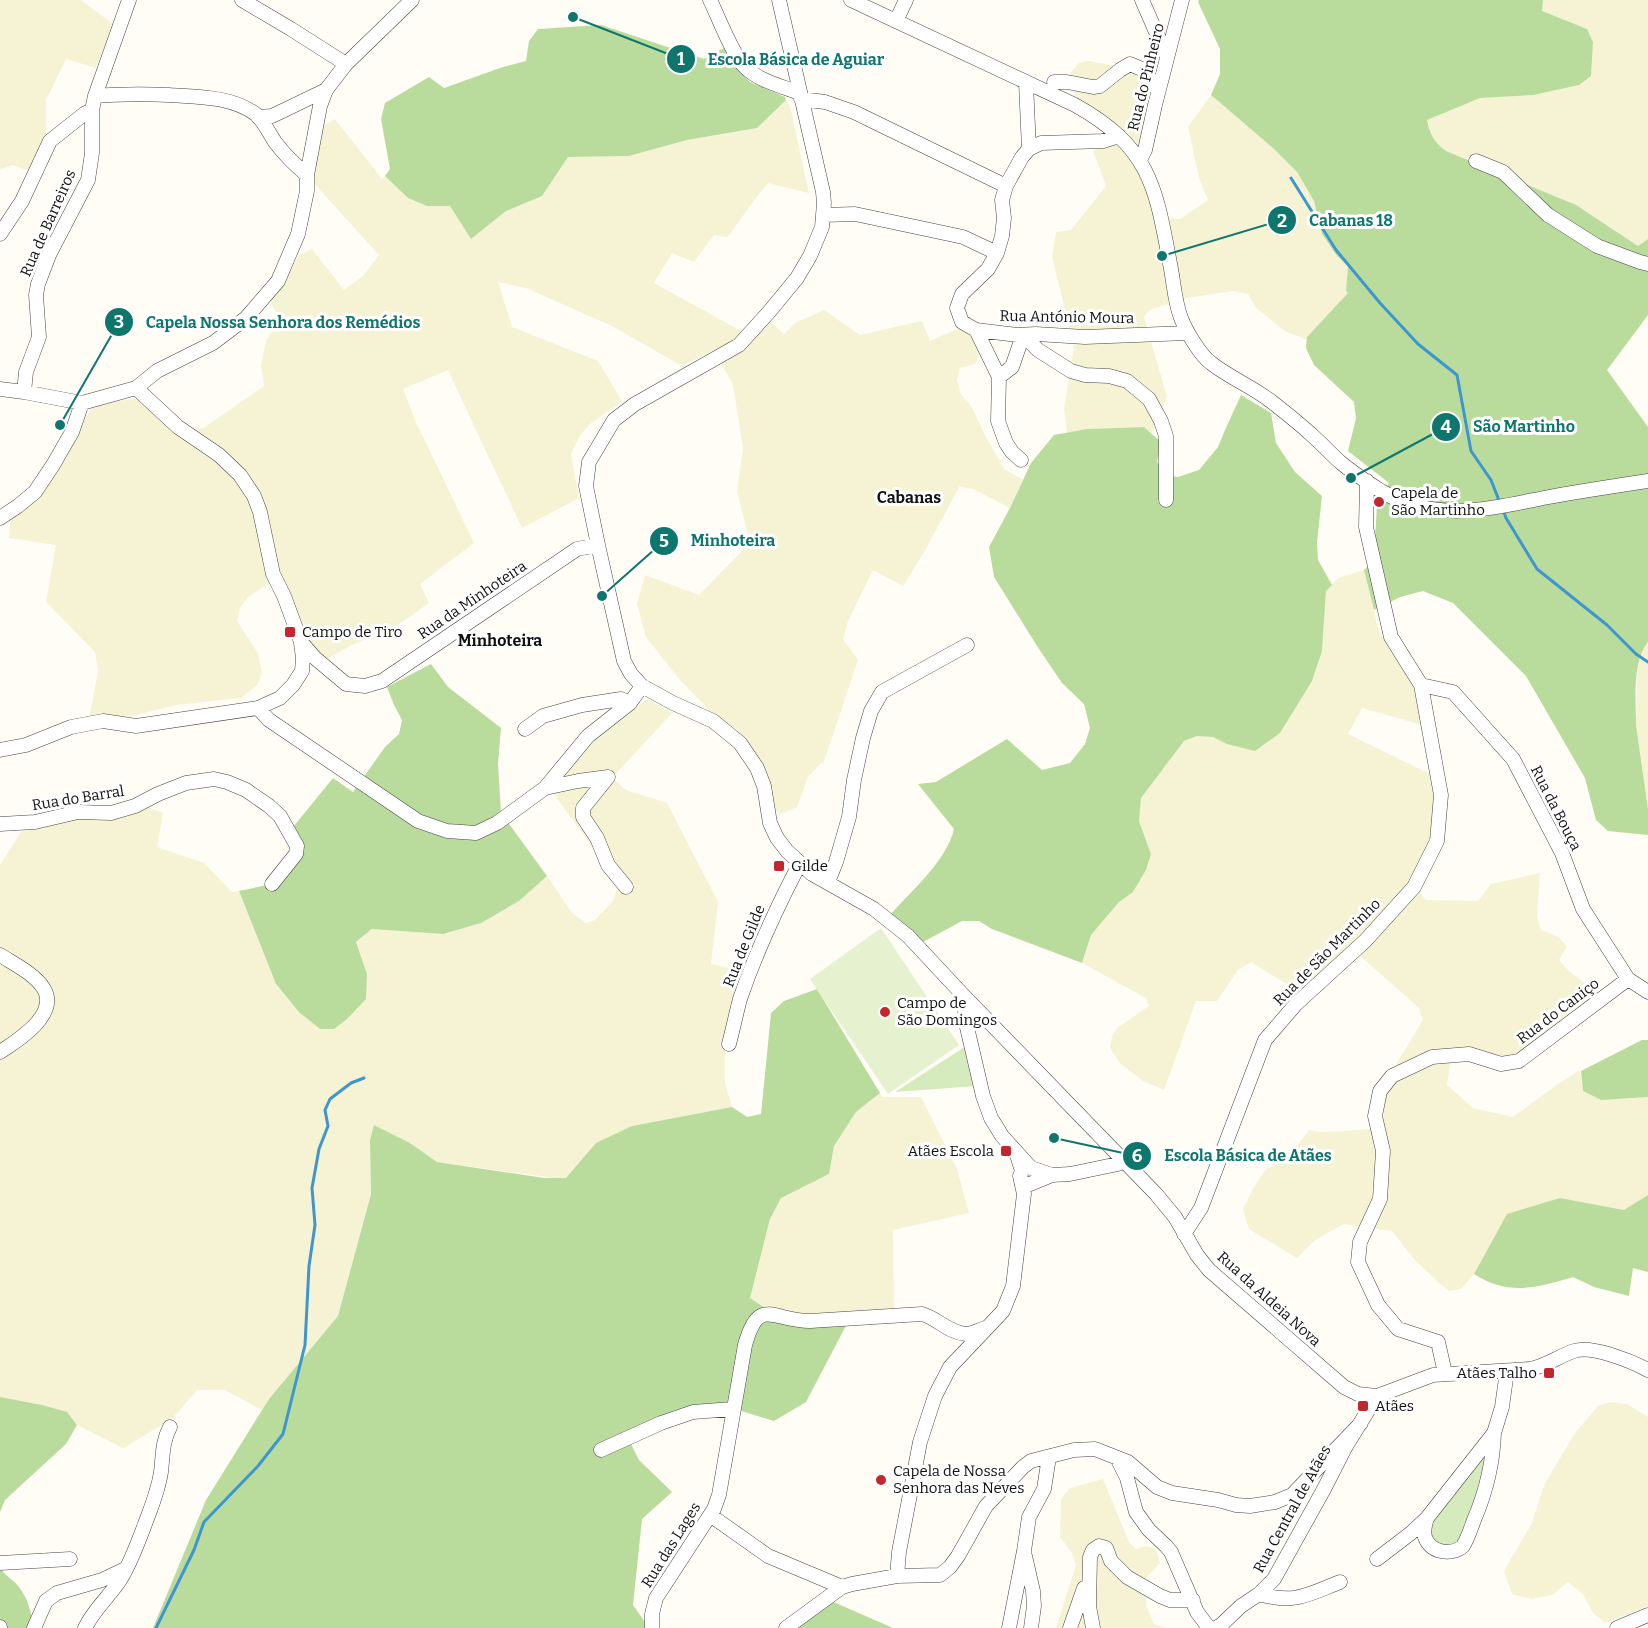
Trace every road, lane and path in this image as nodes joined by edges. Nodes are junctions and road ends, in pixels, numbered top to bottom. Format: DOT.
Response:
graph roads {
  1 [pos="129,0"];
  2 [pos="242,0"];
  3 [pos="412,0"];
  4 [pos="710,0"];
  5 [pos="778,0"];
  6 [pos="850,0"];
  7 [pos="906,0"];
  8 [pos="1142,0"];
  9 [pos="1182,0"];
  10 [pos="896,21"];
  11 [pos="1167,57"];
  12 [pos="346,64"];
  13 [pos="1054,82"];
  14 [pos="1026,83"];
  15 [pos="326,90"];
  16 [pos="1158,91"];
  17 [pos="800,96"];
  18 [pos="94,103"];
  19 [pos="258,117"];
  20 [pos="1119,136"];
  21 [pos="1029,149"];
  22 [pos="1140,160"];
  23 [pos="1476,161"];
  24 [pos="307,175"];
  25 [pos="1006,186"];
  26 [pos="824,215"];
  27 [pos="0,234"];
  28 [pos="998,253"];
  29 [pos="1648,264"];
  30 [pos="976,330"];
  31 [pos="1187,333"];
  32 [pos="1023,335"];
  33 [pos="999,377"];
  34 [pos="136,388"];
  35 [pos="0,389"];
  36 [pos="24,392"];
  37 [pos="82,403"];
  38 [pos="1021,460"];
  39 [pos="1367,481"];
  40 [pos="1648,481"];
  41 [pos="1166,500"];
  42 [pos="0,518"];
  43 [pos="598,545"];
  44 [pos="301,642"];
  45 [pos="967,645"];
  46 [pos="1421,685"];
  47 [pos="642,686"];
  48 [pos="630,703"];
  49 [pos="258,708"];
  50 [pos="525,729"];
  51 [pos="0,750"];
  52 [pos="545,788"];
  53 [pos="0,824"];
  54 [pos="800,863"];
  55 [pos="828,882"];
  56 [pos="272,884"];
  57 [pos="626,887"];
  58 [pos="0,955"];
  59 [pos="1628,979"];
  60 [pos="1648,992"];
  61 [pos="964,996"];
  62 [pos="729,1044"];
  63 [pos="0,1052"];
  64 [pos="1123,1159"];
  65 [pos="1028,1179"];
  66 [pos="1184,1234"];
  67 [pos="985,1328"];
  68 [pos="1648,1370"];
  69 [pos="1507,1371"];
  70 [pos="1445,1373"];
  71 [pos="1377,1395"];
  72 [pos="733,1409"];
  73 [pos="1361,1423"];
  74 [pos="171,1427"];
  75 [pos="1494,1433"];
  76 [pos="601,1450"];
  77 [pos="1049,1457"];
  78 [pos="1118,1458"];
  79 [pos="710,1515"];
  80 [pos="1427,1518"];
  81 [pos="1024,1551"];
  82 [pos="70,1559"];
  83 [pos="1377,1559"];
  84 [pos="0,1563"];
  85 [pos="125,1569"];
  86 [pos="1091,1569"];
  87 [pos="897,1576"];
  88 [pos="1340,1582"];
  89 [pos="842,1587"];
  90 [pos="1259,1594"];
  91 [pos="1193,1600"];
  92 [pos="1648,1615"];
  93 [pos="1622,1627"];
  94 [pos="34,1628"];
  95 [pos="85,1628"];
  96 [pos="652,1628"];
  97 [pos="786,1628"];
  98 [pos="1009,1628"];
  99 [pos="1031,1628"];
  100 [pos="1070,1628"];
  101 [pos="1093,1628"];
  102 [pos="1209,1628"];
  103 [pos="1216,1628"];
  1 -- 18 [label="street, Rua de Barreiros"];
  2 -- 12 [label="street"];
  3 -- 12 [label="street"];
  4 -- 17 [label="street"];
  5 -- 17 [label="street"];
  6 -- 10 [label="street"];
  7 -- 10 [label="street"];
  8 -- 11 [label="street"];
  9 -- 11 [label="street, Rua do Pinheiro"];
  10 -- 14 [label="street"];
  11 -- 16 [label="street, Rua do Pinheiro"];
  12 -- 15 [label="street"];
  13 -- 16 [label="street"];
  14 -- 20 [label="street"];
  14 -- 21 [label="street"];
  15 -- 19 [label="street"];
  15 -- 24 [label="street"];
  16 -- 22 [label="street, Rua do Pinheiro"];
  17 -- 25 [label="street"];
  17 -- 26 [label="street"];
  18 -- 19 [label="street"];
  18 -- 27 [label="street"];
  18 -- 36 [label="street, Rua de Barreiros"];
  19 -- 24 [label="street"];
  20 -- 21 [label="street"];
  20 -- 22 [label="street"];
  21 -- 25 [label="street"];
  22 -- 31 [label="street"];
  23 -- 29 [label="street"];
  24 -- 34 [label="street"];
  25 -- 28 [label="street"];
  26 -- 28 [label="street"];
  26 -- 43 [label="street"];
  28 -- 30 [label="street"];
  30 -- 32 [label="street, Rua António Moura"];
  30 -- 33 [label="street"];
  31 -- 32 [label="street, Rua António Moura"];
  31 -- 39 [label="street"];
  32 -- 33 [label="street"];
  32 -- 41 [label="street"];
  33 -- 38 [label="street"];
  34 -- 37 [label="street"];
  34 -- 44 [label="street, Rua da Minhoteira"];
  35 -- 36 [label="street"];
  36 -- 37 [label="street"];
  37 -- 42 [label="street"];
  39 -- 40 [label="street"];
  39 -- 46 [label="street, Rua de São Martinho"];
  43 -- 44 [label="street, Rua da Minhoteira"];
  43 -- 47 [label="street"];
  44 -- 49 [label="street"];
  45 -- 55 [label="street"];
  46 -- 59 [label="street, Rua da Bouça"];
  46 -- 66 [label="street, Rua de São Martinho"];
  47 -- 48 [label="street"];
  47 -- 54 [label="street"];
  48 -- 50 [label="street"];
  48 -- 52 [label="street"];
  49 -- 51 [label="street"];
  49 -- 52 [label="street"];
  52 -- 57 [label="street"];
  53 -- 56 [label="street, Rua do Barral"];
  54 -- 55 [label="street, Rua da Aldeia Nova"];
  54 -- 62 [label="street, Rua de Gilde"];
  55 -- 61 [label="street, Rua da Aldeia Nova"];
  58 -- 63 [label="street"];
  59 -- 60 [label="street"];
  59 -- 70 [label="street, Rua do Caniço"];
  61 -- 64 [label="street, Rua da Aldeia Nova"];
  61 -- 65 [label="street"];
  64 -- 65 [label="street"];
  64 -- 66 [label="street, Rua da Aldeia Nova"];
  65 -- 67 [label="street"];
  66 -- 71 [label="street, Rua da Aldeia Nova"];
  67 -- 72 [label="street, Rua das Lages"];
  67 -- 87 [label="street"];
  68 -- 69 [label="street"];
  69 -- 70 [label="street"];
  69 -- 75 [label="street"];
  70 -- 71 [label="street"];
  71 -- 73 [label="street"];
  72 -- 76 [label="street"];
  72 -- 79 [label="street, Rua das Lages"];
  73 -- 78 [label="street"];
  73 -- 90 [label="street, Rua Central de Atães"];
  74 -- 85 [label="street"];
  75 -- 80 [label="street"];
  75 -- 80 [label="street"];
  77 -- 78 [label="street"];
  77 -- 81 [label="street"];
  77 -- 87 [label="street"];
  78 -- 91 [label="street"];
  79 -- 89 [label="street"];
  79 -- 96 [label="street, Rua das Lages"];
  80 -- 83 [label="street"];
  81 -- 98 [label="street"];
  81 -- 99 [label="street"];
  82 -- 84 [label="street"];
  85 -- 94 [label="street"];
  85 -- 95 [label="street"];
  86 -- 91 [label="street"];
  86 -- 100 [label="street"];
  86 -- 101 [label="street"];
  87 -- 89 [label="street"];
  88 -- 90 [label="street"];
  89 -- 97 [label="street"];
  90 -- 103 [label="street, Rua Central de Atães"];
  91 -- 102 [label="street"];
  92 -- 93 [label="street"];
}
